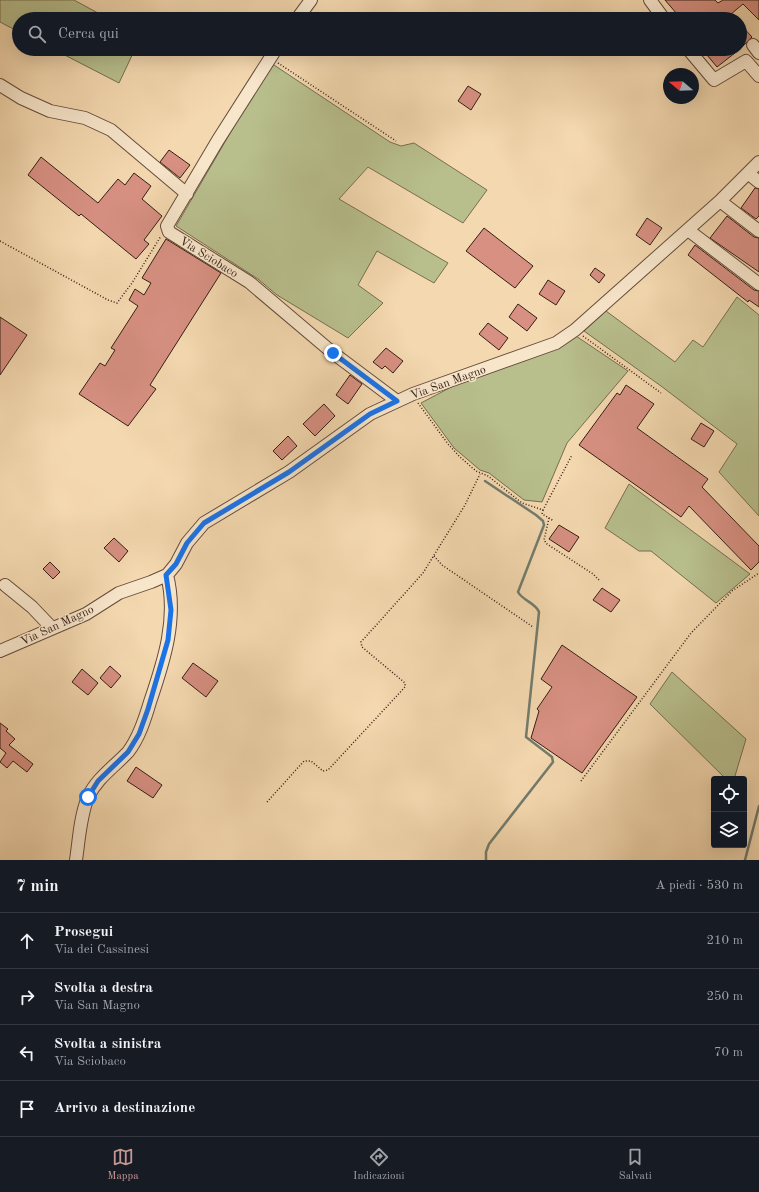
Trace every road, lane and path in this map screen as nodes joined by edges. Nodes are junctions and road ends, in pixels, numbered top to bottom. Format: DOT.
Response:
graph roads {
  1 [pos="311,0"];
  2 [pos="650,0"];
  3 [pos="302,12"];
  4 [pos="659,12"];
  5 [pos="272,56"];
  6 [pos="276,56"];
  7 [pos="694,56"];
  8 [pos="759,76"];
  9 [pos="0,85"];
  10 [pos="396,141"];
  11 [pos="759,162"];
  12 [pos="749,174"];
  13 [pos="759,182"];
  14 [pos="187,194"];
  15 [pos="720,201"];
  16 [pos="167,226"];
  17 [pos="688,230"];
  18 [pos="759,231"];
  19 [pos="0,240"];
  20 [pos="759,284"];
  21 [pos="575,330"];
  22 [pos="661,393"];
  23 [pos="414,394"];
  24 [pos="397,401"];
  25 [pos="572,455"];
  26 [pos="480,474"];
  27 [pos="543,510"];
  28 [pos="549,518"];
  29 [pos="554,521"];
  30 [pos="434,556"];
  31 [pos="759,573"];
  32 [pos="166,575"];
  33 [pos="599,580"];
  34 [pos="5,585"];
  35 [pos="52,628"];
  36 [pos="533,628"];
  37 [pos="0,650"];
  38 [pos="581,781"];
  39 [pos="267,802"];
  40 [pos="76,860"];
  1 -- 3 [label="street"];
  2 -- 4 [label="street"];
  5 -- 14 [label="street"];
  6 -- 10 [label="path"];
  7 -- 8 [label="street"];
  9 -- 14 [label="street"];
  11 -- 12 [label="street, Via San Magno"];
  12 -- 13 [label="street"];
  12 -- 15 [label="street, Via San Magno"];
  14 -- 16 [label="street"];
  15 -- 17 [label="street, Via San Magno"];
  15 -- 18 [label="street"];
  16 -- 19 [label="path"];
  16 -- 24 [label="street, Via Sciobaco"];
  17 -- 20 [label="street"];
  17 -- 21 [label="street, Via San Magno"];
  21 -- 22 [label="path"];
  21 -- 23 [label="street, Via San Magno"];
  23 -- 24 [label="street, Via San Magno"];
  23 -- 26 [label="path"];
  24 -- 32 [label="street, Via San Magno"];
  25 -- 27 [label="path"];
  26 -- 27 [label="path"];
  26 -- 30 [label="path"];
  27 -- 28 [label="path"];
  28 -- 29 [label="path"];
  28 -- 33 [label="path"];
  30 -- 36 [label="path"];
  30 -- 39 [label="path"];
  31 -- 38 [label="path"];
  32 -- 35 [label="street, Via San Magno"];
  32 -- 40 [label="street"];
  34 -- 35 [label="street"];
  35 -- 37 [label="street, Via San Magno"];
}
